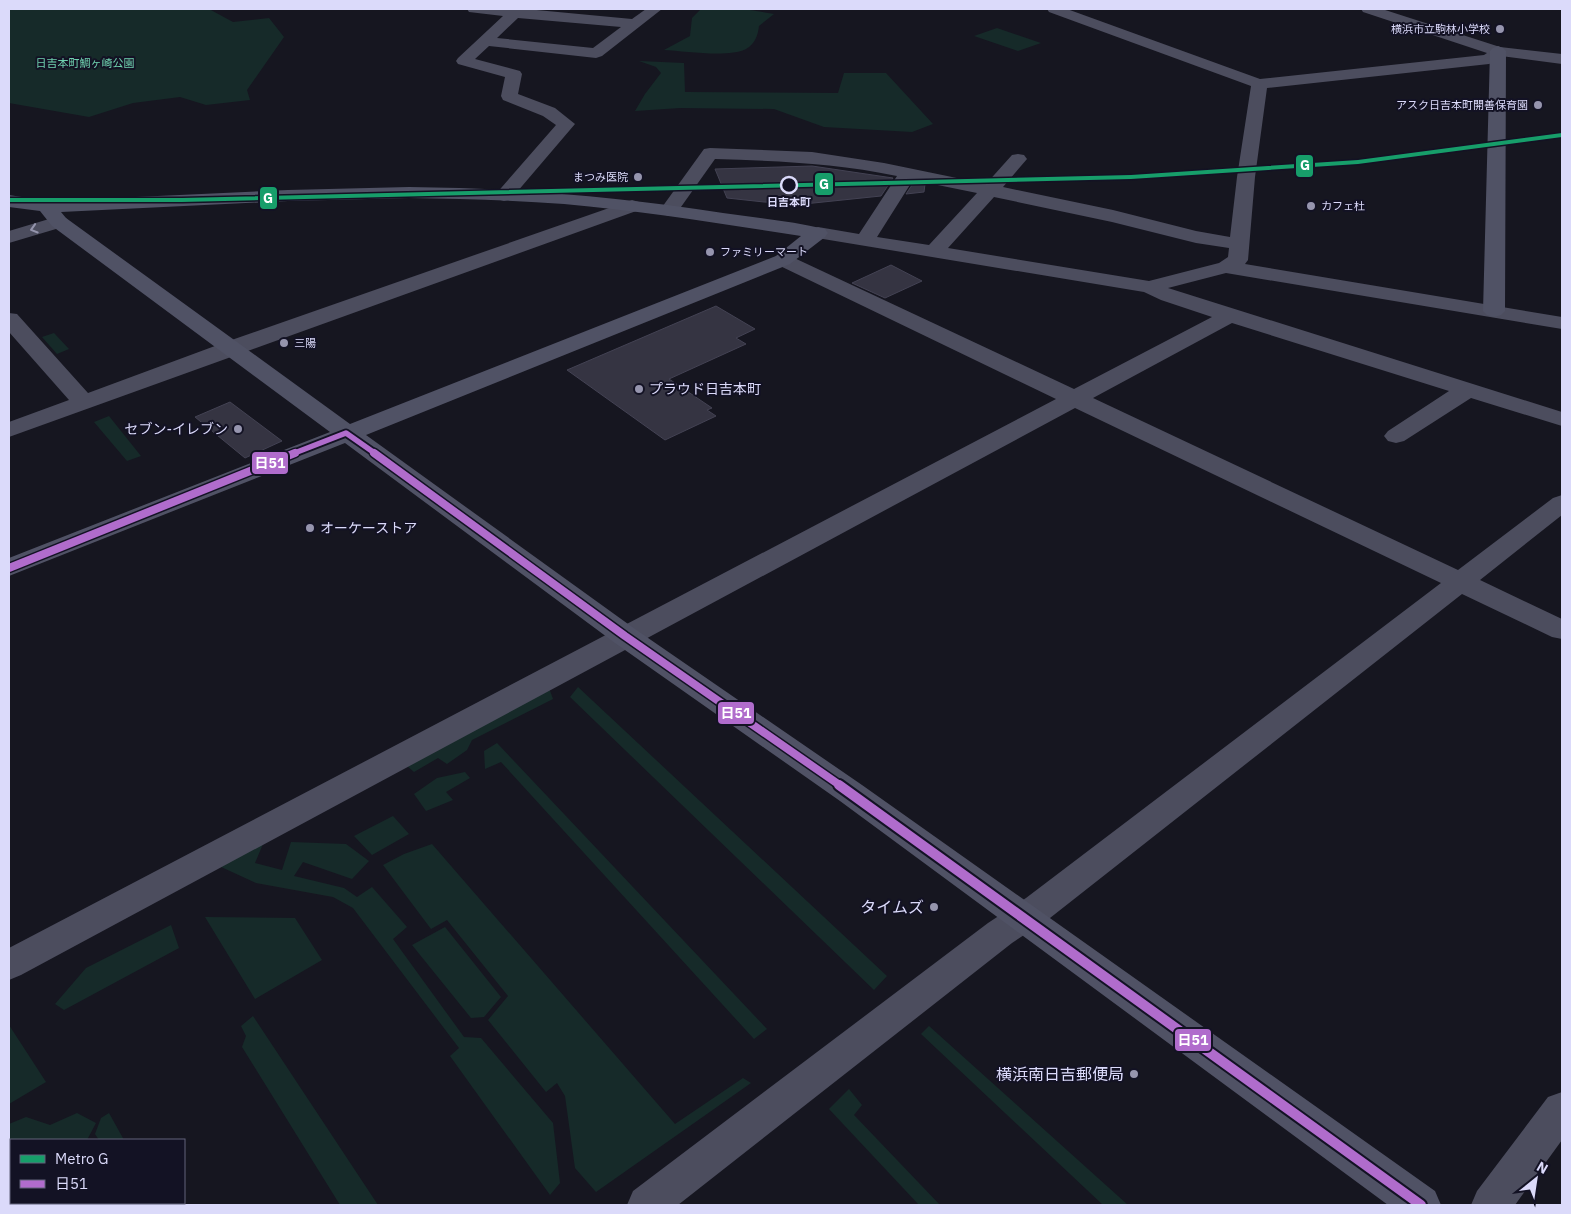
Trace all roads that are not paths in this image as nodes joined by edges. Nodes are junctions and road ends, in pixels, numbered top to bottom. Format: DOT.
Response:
graph roads {
  1 [pos="474,9"];
  2 [pos="655,9"];
  3 [pos="1054,9"];
  4 [pos="1368,9"];
  5 [pos="517,10"];
  6 [pos="635,24"];
  7 [pos="485,41"];
  8 [pos="1498,51"];
  9 [pos="1562,59"];
  10 [pos="1259,84"];
  11 [pos="1018,159"];
  12 [pos="908,173"];
  13 [pos="990,190"];
  14 [pos="504,195"];
  15 [pos="9,201"];
  16 [pos="632,206"];
  17 [pos="669,210"];
  18 [pos="53,215"];
  19 [pos="818,233"];
  20 [pos="9,237"];
  21 [pos="864,241"];
  22 [pos="1239,244"];
  23 [pos="934,252"];
  24 [pos="783,260"];
  25 [pos="1226,267"];
  26 [pos="1149,287"];
  27 [pos="1494,311"];
  28 [pos="1231,315"];
  29 [pos="9,319"];
  30 [pos="1562,323"];
  31 [pos="231,348"];
  32 [pos="1467,390"];
  33 [pos="1073,398"];
  34 [pos="84,403"];
  35 [pos="1562,419"];
  36 [pos="9,430"];
  37 [pos="346,433"];
  38 [pos="1396,436"];
  39 [pos="1562,503"];
  40 [pos="9,568"];
  41 [pos="1459,582"];
  42 [pos="1562,630"];
  43 [pos="626,636"];
  44 [pos="1024,918"];
  45 [pos="9,964"];
  46 [pos="1562,1109"];
  47 [pos="647,1205"];
  48 [pos="1421,1205"];
  49 [pos="1491,1205"];
  1 -- 5 [label="street"];
  2 -- 6 [label="street"];
  3 -- 10 [label="street"];
  4 -- 8 [label="street"];
  5 -- 6 [label="street"];
  5 -- 7 [label="street"];
  6 -- 7 [label="street"];
  7 -- 14 [label="street"];
  8 -- 9 [label="street"];
  8 -- 10 [label="street"];
  8 -- 27 [label="street"];
  10 -- 22 [label="street"];
  11 -- 13 [label="street"];
  12 -- 13 [label="street"];
  12 -- 17 [label="street"];
  12 -- 21 [label="street"];
  13 -- 22 [label="street"];
  13 -- 23 [label="street"];
  14 -- 16 [label="street"];
  14 -- 18 [label="street"];
  15 -- 18 [label="street"];
  16 -- 17 [label="street"];
  16 -- 31 [label="street"];
  17 -- 19 [label="street"];
  18 -- 20 [label="street, one-way"];
  18 -- 31 [label="street"];
  19 -- 21 [label="street"];
  19 -- 24 [label="street"];
  21 -- 23 [label="street"];
  22 -- 25 [label="street"];
  23 -- 26 [label="street"];
  24 -- 33 [label="street"];
  24 -- 37 [label="street"];
  25 -- 26 [label="street"];
  25 -- 27 [label="street"];
  26 -- 28 [label="street"];
  27 -- 30 [label="street"];
  28 -- 32 [label="street"];
  28 -- 33 [label="street"];
  29 -- 34 [label="street"];
  31 -- 34 [label="street"];
  31 -- 37 [label="street"];
  32 -- 35 [label="street"];
  32 -- 38 [label="street"];
  33 -- 41 [label="street"];
  33 -- 43 [label="street"];
  34 -- 36 [label="street"];
  37 -- 40 [label="street"];
  37 -- 43 [label="street"];
  39 -- 41 [label="street"];
  41 -- 42 [label="street"];
  41 -- 44 [label="street"];
  43 -- 44 [label="street"];
  43 -- 45 [label="street"];
  44 -- 47 [label="street"];
  44 -- 48 [label="street"];
  46 -- 49 [label="street"];
}
